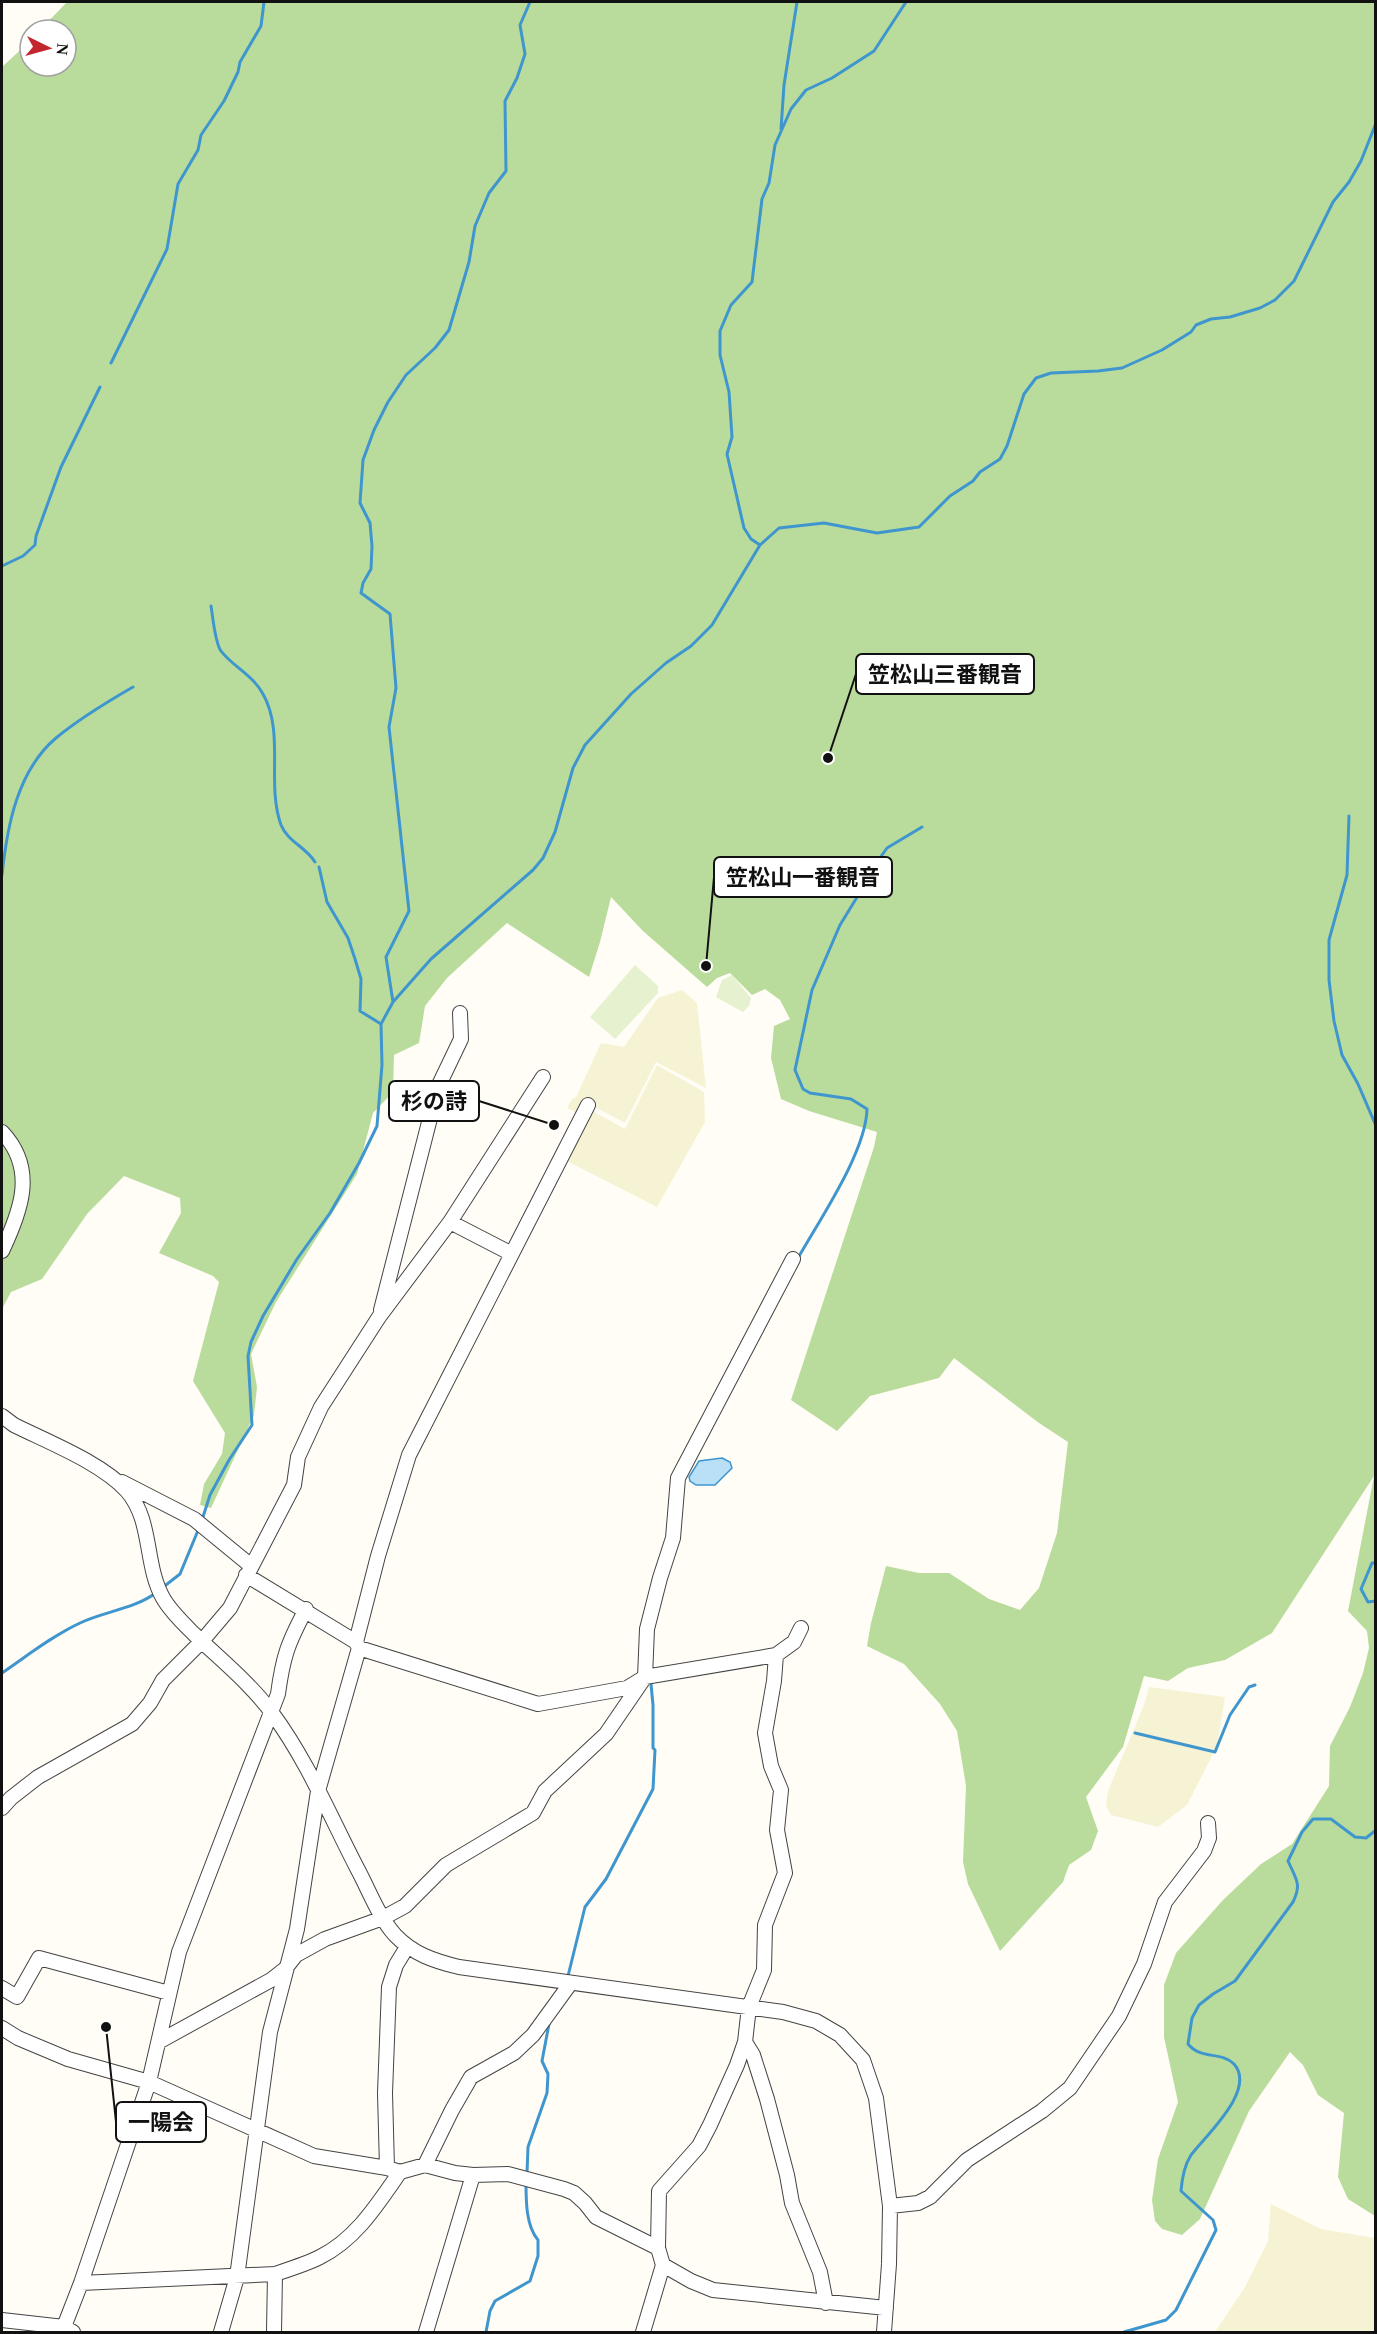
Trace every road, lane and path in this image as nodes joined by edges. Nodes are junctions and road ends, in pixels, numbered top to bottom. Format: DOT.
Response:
graph roads {
  1 [pos="460,1013"];
  2 [pos="543,1077"];
  3 [pos="588,1105"];
  4 [pos="2,1132"];
  5 [pos="450,1222"];
  6 [pos="2,1251"];
  7 [pos="510,1253"];
  8 [pos="793,1259"];
  9 [pos="379,1317"];
  10 [pos="2,1416"];
  11 [pos="116,1480"];
  12 [pos="248,1570"];
  13 [pos="306,1609"];
  14 [pos="801,1628"];
  15 [pos="202,1641"];
  16 [pos="357,1645"];
  17 [pos="776,1655"];
  18 [pos="645,1677"];
  19 [pos="271,1711"];
  20 [pos="318,1791"];
  21 [pos="2,1808"];
  22 [pos="1208,1823"];
  23 [pos="383,1918"];
  24 [pos="407,1947"];
  25 [pos="285,1969"];
  26 [pos="570,1984"];
  27 [pos="2,1988"];
  28 [pos="169,1993"];
  29 [pos="750,2007"];
  30 [pos="2,2028"];
  31 [pos="160,2041"];
  32 [pos="745,2042"];
  33 [pos="149,2082"];
  34 [pos="257,2132"];
  35 [pos="425,2165"];
  36 [pos="393,2170"];
  37 [pos="473,2175"];
  38 [pos="890,2206"];
  39 [pos="658,2248"];
  40 [pos="663,2265"];
  41 [pos="275,2274"];
  42 [pos="237,2277"];
  43 [pos="81,2283"];
  44 [pos="826,2303"];
  45 [pos="886,2308"];
  46 [pos="2,2320"];
  47 [pos="66,2331"];
  48 [pos="221,2332"];
  49 [pos="274,2332"];
  50 [pos="426,2332"];
  51 [pos="643,2332"];
  52 [pos="884,2332"];
  1 -- 9 [label="street"];
  2 -- 5 [label="street"];
  3 -- 7 [label="street"];
  4 -- 6 [label="street"];
  5 -- 7 [label="street"];
  5 -- 9 [label="street"];
  7 -- 16 [label="street"];
  8 -- 18 [label="street"];
  9 -- 12 [label="street"];
  10 -- 11 [label="street"];
  11 -- 12 [label="street"];
  11 -- 15 [label="street"];
  12 -- 13 [label="street"];
  12 -- 15 [label="street"];
  13 -- 16 [label="street"];
  13 -- 19 [label="street"];
  14 -- 17 [label="street"];
  15 -- 19 [label="street"];
  15 -- 21 [label="street"];
  16 -- 18 [label="street"];
  16 -- 20 [label="street"];
  17 -- 18 [label="street"];
  17 -- 29 [label="street"];
  18 -- 23 [label="street"];
  19 -- 20 [label="street"];
  19 -- 28 [label="street"];
  20 -- 23 [label="street"];
  20 -- 25 [label="street"];
  22 -- 38 [label="street"];
  23 -- 24 [label="street"];
  23 -- 25 [label="street"];
  24 -- 26 [label="street"];
  24 -- 36 [label="street"];
  25 -- 31 [label="street"];
  25 -- 34 [label="street"];
  26 -- 29 [label="street"];
  26 -- 35 [label="street"];
  27 -- 28 [label="street"];
  28 -- 31 [label="street"];
  29 -- 32 [label="street"];
  29 -- 38 [label="street"];
  30 -- 33 [label="street"];
  31 -- 33 [label="street"];
  32 -- 39 [label="street"];
  32 -- 44 [label="street"];
  33 -- 34 [label="street"];
  33 -- 43 [label="street"];
  34 -- 36 [label="street"];
  34 -- 42 [label="street"];
  35 -- 36 [label="street"];
  35 -- 37 [label="street"];
  36 -- 41 [label="street"];
  37 -- 39 [label="street"];
  37 -- 50 [label="street"];
  38 -- 45 [label="street"];
  39 -- 40 [label="street"];
  40 -- 44 [label="street"];
  40 -- 51 [label="street"];
  41 -- 42 [label="street"];
  41 -- 49 [label="street"];
  42 -- 43 [label="street"];
  42 -- 48 [label="street"];
  43 -- 47 [label="street"];
  44 -- 45 [label="street"];
  45 -- 52 [label="street"];
  46 -- 47 [label="street"];
}
